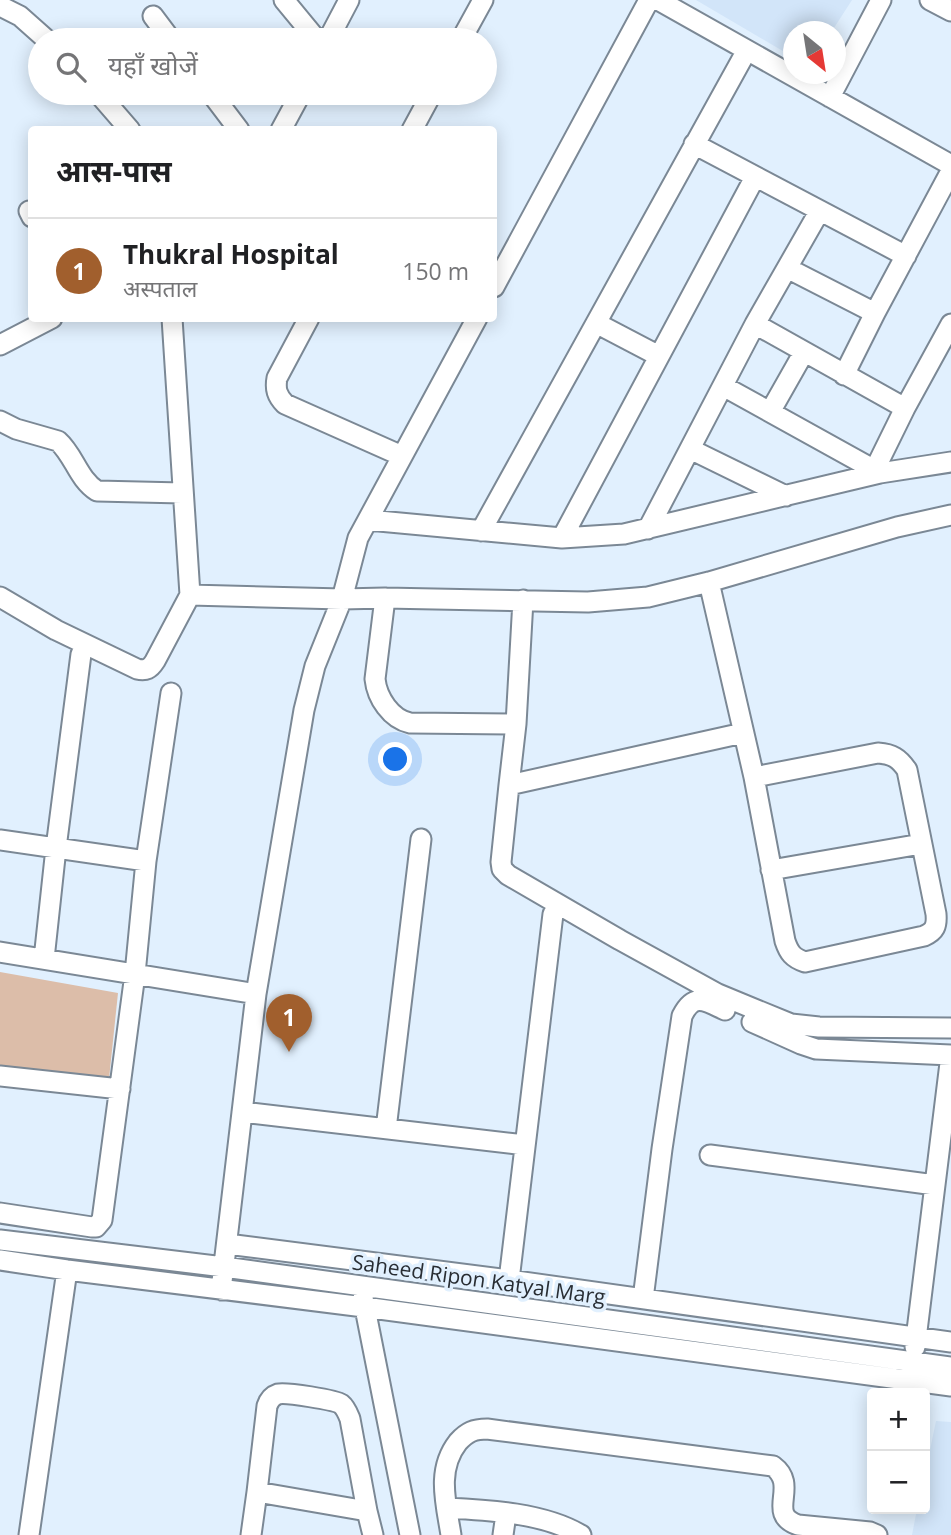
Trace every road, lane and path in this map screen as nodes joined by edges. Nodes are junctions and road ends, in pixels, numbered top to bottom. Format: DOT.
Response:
graph roads {
  1 [pos="284,0"];
  2 [pos="349,0"];
  3 [pos="483,0"];
  4 [pos="657,0"];
  5 [pos="881,0"];
  6 [pos="930,0"];
  7 [pos="0,6"];
  8 [pos="951,11"];
  9 [pos="153,16"];
  10 [pos="34,28"];
  11 [pos="162,28"];
  12 [pos="307,28"];
  13 [pos="334,28"];
  14 [pos="468,28"];
  15 [pos="747,50"];
  16 [pos="830,97"];
  17 [pos="108,105"];
  18 [pos="220,105"];
  19 [pos="295,105"];
  20 [pos="426,105"];
  21 [pos="127,126"];
  22 [pos="236,126"];
  23 [pos="283,126"];
  24 [pos="414,126"];
  25 [pos="694,144"];
  26 [pos="951,165"];
  27 [pos="951,171"];
  28 [pos="755,177"];
  29 [pos="819,212"];
  30 [pos="906,256"];
  31 [pos="788,268"];
  32 [pos="497,282"];
  33 [pos="875,313"];
  34 [pos="44,322"];
  35 [pos="172,322"];
  36 [pos="307,322"];
  37 [pos="475,322"];
  38 [pos="596,323"];
  39 [pos="755,324"];
  40 [pos="950,328"];
  41 [pos="0,345"];
  42 [pos="804,352"];
  43 [pos="659,356"];
  44 [pos="844,375"];
  45 [pos="723,386"];
  46 [pos="905,408"];
  47 [pos="770,412"];
  48 [pos="0,421"];
  49 [pos="690,449"];
  50 [pos="402,456"];
  51 [pos="951,462"];
  52 [pos="877,472"];
  53 [pos="182,493"];
  54 [pos="786,496"];
  55 [pos="951,515"];
  56 [pos="368,520"];
  57 [pos="648,529"];
  58 [pos="481,531"];
  59 [pos="562,538"];
  60 [pos="709,582"];
  61 [pos="190,595"];
  62 [pos="386,598"];
  63 [pos="342,599"];
  64 [pos="523,600"];
  65 [pos="5,604"];
  66 [pos="81,654"];
  67 [pos="171,692"];
  68 [pos="516,724"];
  69 [pos="743,733"];
  70 [pos="754,777"];
  71 [pos="509,785"];
  72 [pos="0,839"];
  73 [pos="421,839"];
  74 [pos="921,844"];
  75 [pos="56,848"];
  76 [pos="146,861"];
  77 [pos="771,870"];
  78 [pos="553,914"];
  79 [pos="0,952"];
  80 [pos="44,959"];
  81 [pos="135,974"];
  82 [pos="256,994"];
  83 [pos="951,1028"];
  84 [pos="951,1055"];
  85 [pos="0,1076"];
  86 [pos="120,1090"];
  87 [pos="242,1112"];
  88 [pos="386,1129"];
  89 [pos="526,1145"];
  90 [pos="710,1155"];
  91 [pos="935,1185"];
  92 [pos="0,1213"];
  93 [pos="0,1240"];
  94 [pos="227,1244"];
  95 [pos="0,1260"];
  96 [pos="224,1267"];
  97 [pos="67,1270"];
  98 [pos="509,1280"];
  99 [pos="362,1286"];
  100 [pos="221,1290"];
  101 [pos="643,1299"];
  102 [pos="364,1307"];
  103 [pos="916,1337"];
  104 [pos="951,1342"];
  105 [pos="913,1362"];
  106 [pos="951,1367"];
  107 [pos="951,1386"];
  108 [pos="257,1492"];
  109 [pos="447,1508"];
  110 [pos="368,1511"];
  111 [pos="506,1514"];
  112 [pos="29,1535"];
  113 [pos="251,1535"];
  114 [pos="373,1535"];
  115 [pos="410,1535"];
  116 [pos="451,1535"];
  117 [pos="503,1535"];
  118 [pos="581,1535"];
  119 [pos="877,1535"];
  1 -- 12 [label="street"];
  2 -- 13 [label="street"];
  3 -- 14 [label="street"];
  4 -- 15 [label="street"];
  4 -- 32 [label="street"];
  5 -- 16 [label="street"];
  6 -- 8 [label="street"];
  7 -- 10 [label="street"];
  9 -- 11 [label="street"];
  15 -- 16 [label="street"];
  15 -- 25 [label="street"];
  16 -- 26 [label="street"];
  17 -- 21 [label="street"];
  18 -- 22 [label="street"];
  19 -- 23 [label="street"];
  20 -- 24 [label="street"];
  25 -- 28 [label="street"];
  25 -- 38 [label="street"];
  27 -- 30 [label="street"];
  28 -- 29 [label="street"];
  28 -- 43 [label="street"];
  29 -- 30 [label="street"];
  29 -- 31 [label="street"];
  30 -- 33 [label="street"];
  31 -- 33 [label="street"];
  31 -- 39 [label="street"];
  33 -- 44 [label="street"];
  34 -- 41 [label="street"];
  35 -- 53 [label="street"];
  36 -- 50 [label="street"];
  37 -- 50 [label="street"];
  38 -- 43 [label="street"];
  38 -- 58 [label="street"];
  39 -- 42 [label="street"];
  39 -- 45 [label="street"];
  40 -- 46 [label="street"];
  42 -- 44 [label="street"];
  42 -- 47 [label="street"];
  43 -- 59 [label="street"];
  44 -- 46 [label="street"];
  45 -- 47 [label="street"];
  45 -- 49 [label="street"];
  46 -- 52 [label="street"];
  47 -- 52 [label="street"];
  48 -- 53 [label="street"];
  49 -- 54 [label="street"];
  49 -- 57 [label="street"];
  50 -- 56 [label="street"];
  51 -- 52 [label="street"];
  52 -- 54 [label="street"];
  53 -- 61 [label="street"];
  54 -- 57 [label="street"];
  55 -- 60 [label="street"];
  56 -- 58 [label="street"];
  56 -- 63 [label="street"];
  57 -- 59 [label="street"];
  58 -- 59 [label="street"];
  60 -- 64 [label="street"];
  60 -- 69 [label="street"];
  61 -- 63 [label="street"];
  61 -- 65 [label="street"];
  62 -- 63 [label="street"];
  62 -- 64 [label="street"];
  62 -- 68 [label="street"];
  63 -- 82 [label="street"];
  64 -- 68 [label="street"];
  66 -- 75 [label="street"];
  67 -- 76 [label="street"];
  68 -- 71 [label="street"];
  69 -- 70 [label="street"];
  69 -- 71 [label="street"];
  70 -- 74 [label="street"];
  70 -- 77 [label="street"];
  71 -- 83 [label="street"];
  72 -- 75 [label="street"];
  73 -- 88 [label="street"];
  74 -- 77 [label="street"];
  74 -- 77 [label="street"];
  75 -- 76 [label="street"];
  75 -- 80 [label="street"];
  76 -- 81 [label="street"];
  78 -- 89 [label="street"];
  79 -- 80 [label="street"];
  80 -- 81 [label="street"];
  81 -- 82 [label="street"];
  81 -- 86 [label="street"];
  82 -- 87 [label="street"];
  84 -- 91 [label="street"];
  84 -- 101 [label="street"];
  85 -- 86 [label="street"];
  86 -- 92 [label="street"];
  87 -- 88 [label="street"];
  87 -- 94 [label="street"];
  88 -- 89 [label="street"];
  89 -- 98 [label="street"];
  90 -- 91 [label="street"];
  91 -- 103 [label="street"];
  93 -- 96 [label="street, Saheed Ripon Katyal Marg"];
  94 -- 96 [label="street"];
  94 -- 98 [label="street"];
  95 -- 97 [label="street, Saheed Ripon Katyal Marg"];
  96 -- 99 [label="street, Saheed Ripon Katyal Marg"];
  96 -- 100 [label="street"];
  97 -- 100 [label="street, Saheed Ripon Katyal Marg"];
  97 -- 112 [label="street"];
  98 -- 101 [label="street"];
  99 -- 102 [label="street"];
  99 -- 105 [label="street, Saheed Ripon Katyal Marg"];
  100 -- 102 [label="street, Saheed Ripon Katyal Marg"];
  101 -- 103 [label="street"];
  102 -- 107 [label="street, Saheed Ripon Katyal Marg"];
  102 -- 115 [label="street"];
  103 -- 104 [label="street"];
  103 -- 105 [label="street"];
  105 -- 106 [label="street, Saheed Ripon Katyal Marg"];
  108 -- 110 [label="street"];
  108 -- 110 [label="street"];
  108 -- 113 [label="street"];
  109 -- 111 [label="street"];
  109 -- 116 [label="street"];
  109 -- 119 [label="street"];
  110 -- 114 [label="street"];
  111 -- 117 [label="street"];
  111 -- 118 [label="street"];
}
